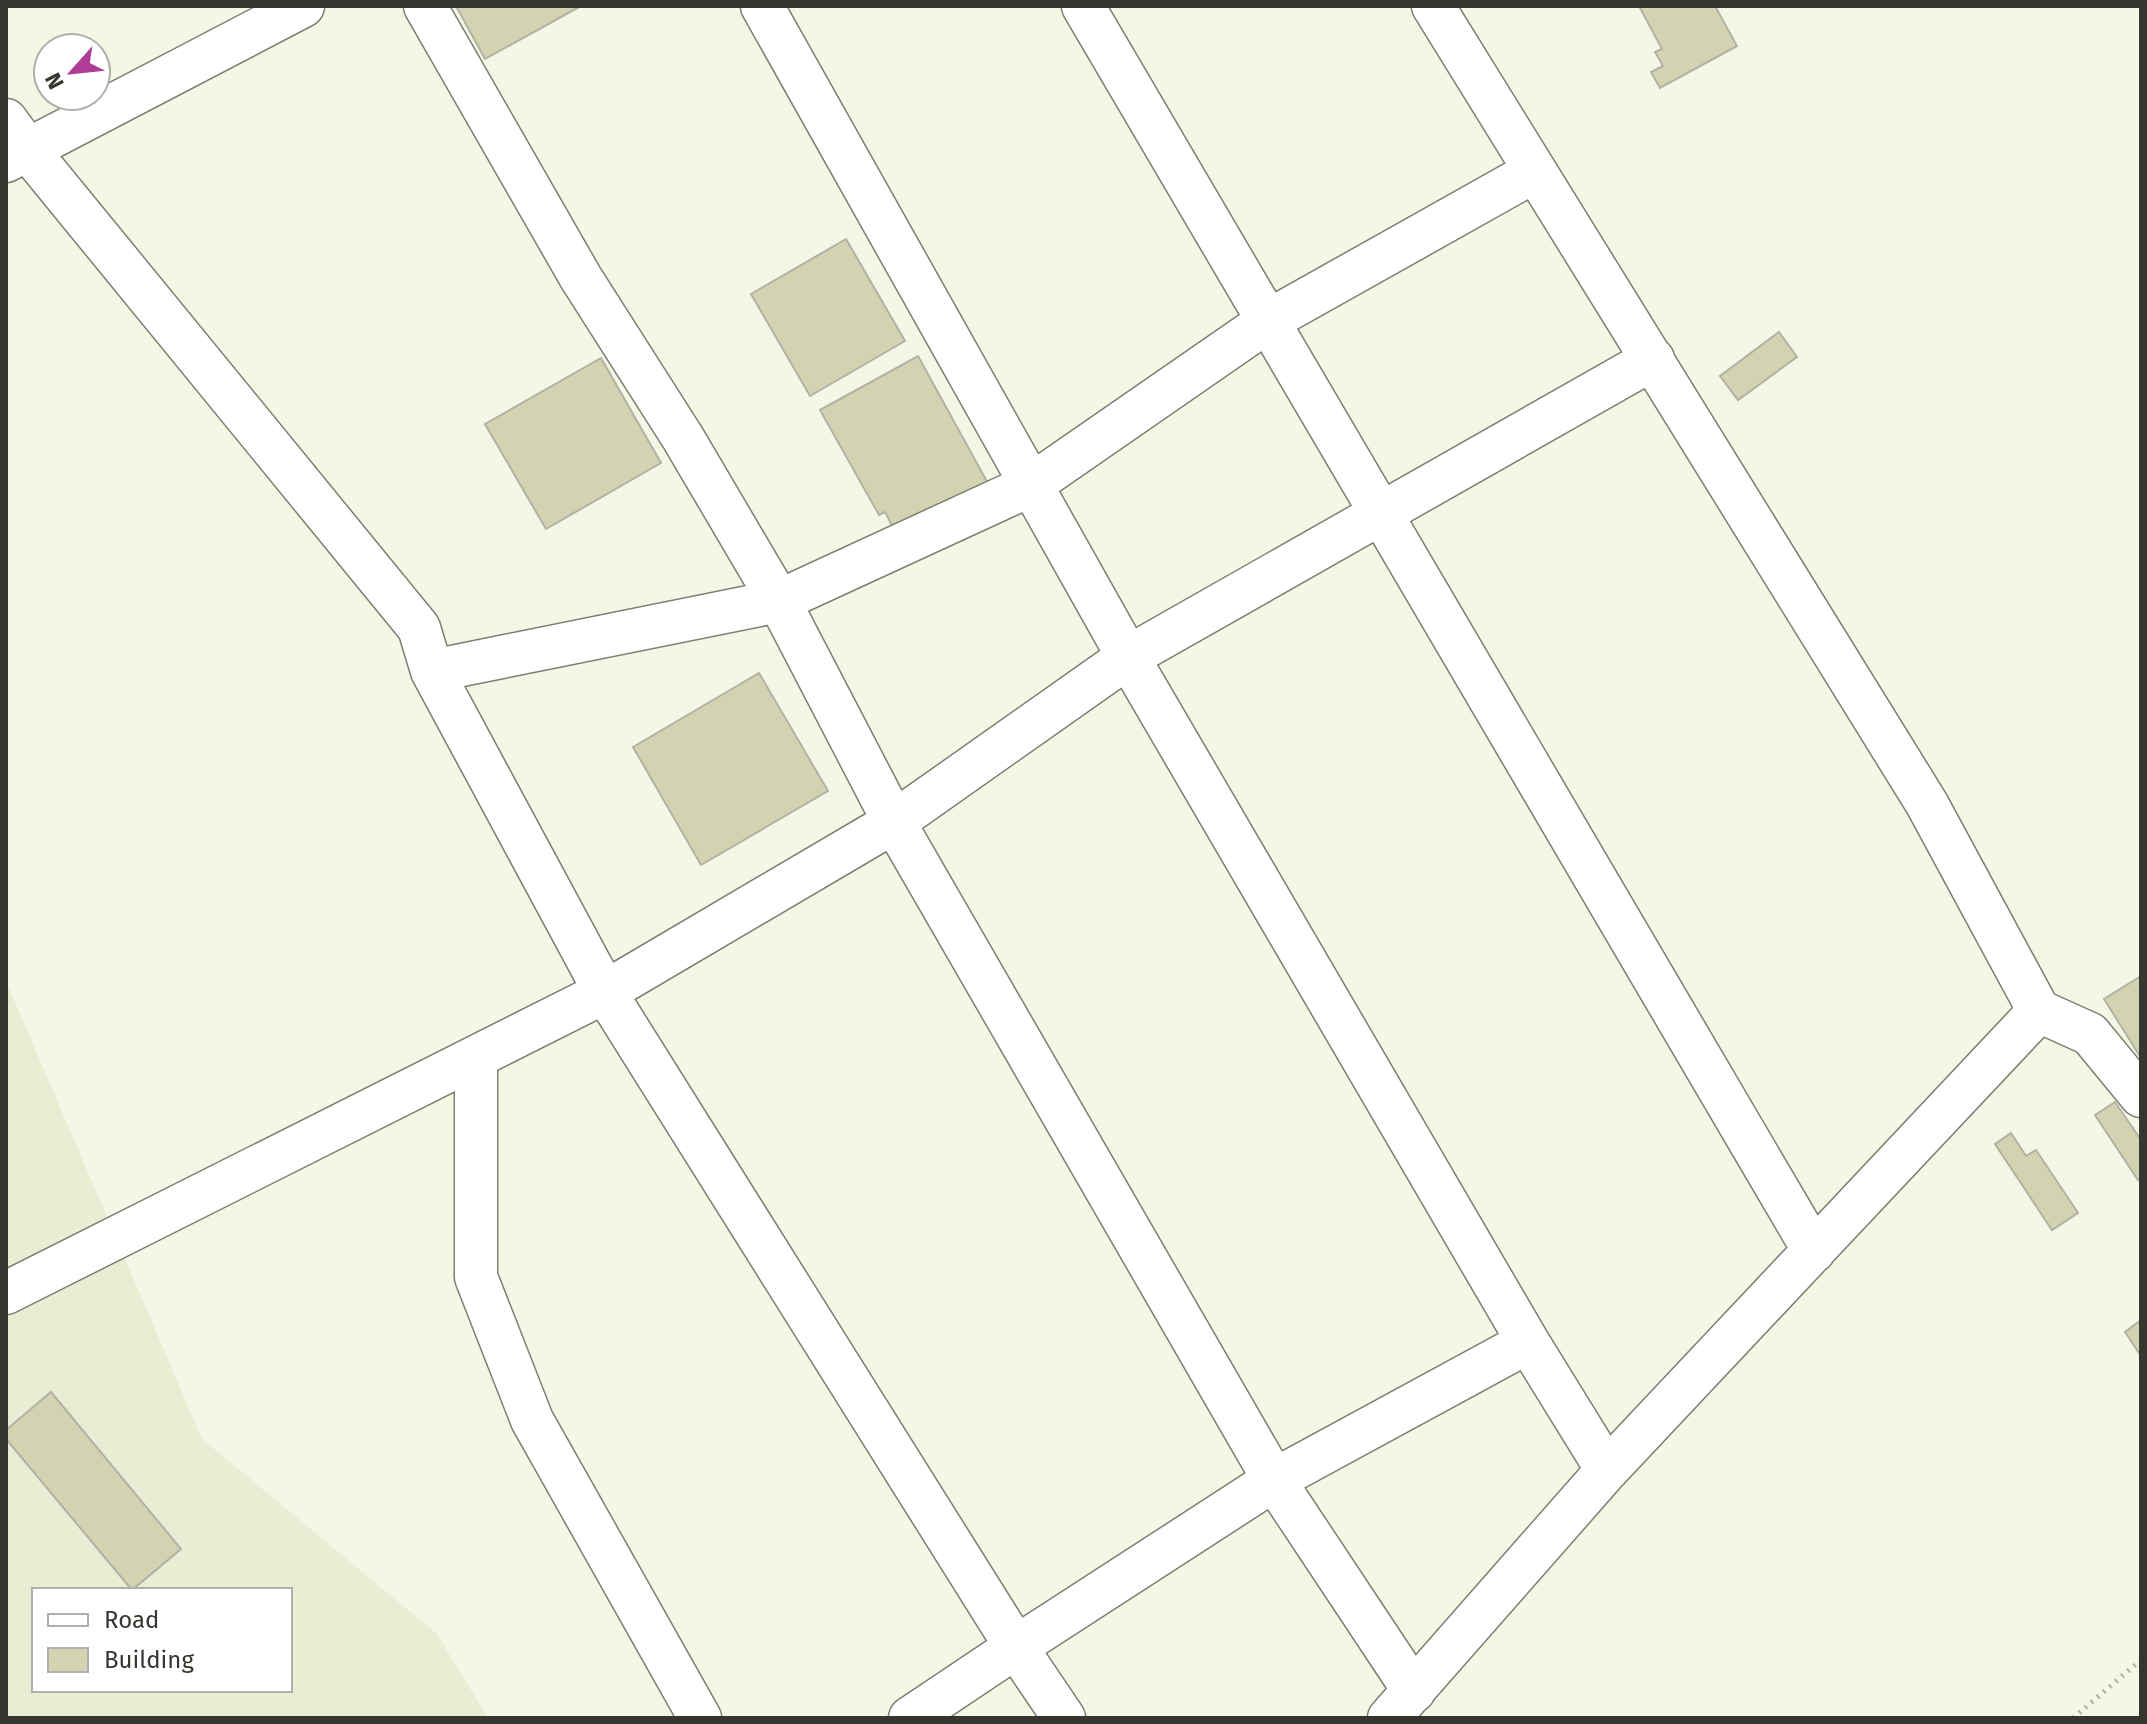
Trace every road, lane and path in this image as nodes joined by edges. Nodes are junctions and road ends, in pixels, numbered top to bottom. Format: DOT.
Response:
graph roads {
  1 [pos="303,6"];
  2 [pos="425,6"];
  3 [pos="762,6"];
  4 [pos="1083,6"];
  5 [pos="1433,6"];
  6 [pos="13,143"];
  7 [pos="1535,171"];
  8 [pos="1268,321"];
  9 [pos="1653,359"];
  10 [pos="1031,485"];
  11 [pos="1381,514"];
  12 [pos="779,601"];
  13 [pos="1128,657"];
  14 [pos="432,671"];
  15 [pos="894,822"];
  16 [pos="605,992"];
  17 [pos="2039,1011"];
  18 [pos="476,1057"];
  19 [pos="2141,1096"];
  20 [pos="1814,1251"];
  21 [pos="6,1293"];
  22 [pos="1528,1342"];
  23 [pos="1607,1470"];
  24 [pos="1274,1480"];
  25 [pos="1016,1647"];
  26 [pos="2141,1660"];
  27 [pos="1402,1704"];
  28 [pos="700,1718"];
  29 [pos="910,1718"];
  30 [pos="1064,1718"];
  31 [pos="2073,1718"];
  1 -- 6 [label="street"];
  2 -- 12 [label="street"];
  3 -- 10 [label="street"];
  4 -- 8 [label="street"];
  5 -- 7 [label="street"];
  6 -- 14 [label="street"];
  7 -- 8 [label="street"];
  7 -- 9 [label="street"];
  8 -- 10 [label="street"];
  8 -- 11 [label="street"];
  9 -- 11 [label="street"];
  9 -- 17 [label="street"];
  10 -- 12 [label="street"];
  10 -- 13 [label="street"];
  11 -- 13 [label="street"];
  11 -- 20 [label="street"];
  12 -- 14 [label="street"];
  12 -- 15 [label="street"];
  13 -- 15 [label="street"];
  13 -- 22 [label="street"];
  14 -- 16 [label="street"];
  15 -- 16 [label="street"];
  15 -- 24 [label="street"];
  16 -- 18 [label="street"];
  16 -- 25 [label="street"];
  17 -- 19 [label="street"];
  17 -- 20 [label="street"];
  18 -- 21 [label="street"];
  18 -- 28 [label="street"];
  20 -- 23 [label="street"];
  22 -- 23 [label="street"];
  22 -- 24 [label="street"];
  23 -- 27 [label="street"];
  24 -- 25 [label="street"];
  24 -- 27 [label="street"];
  25 -- 29 [label="street"];
  25 -- 30 [label="street"];
  26 -- 31 [label="path"];
}
